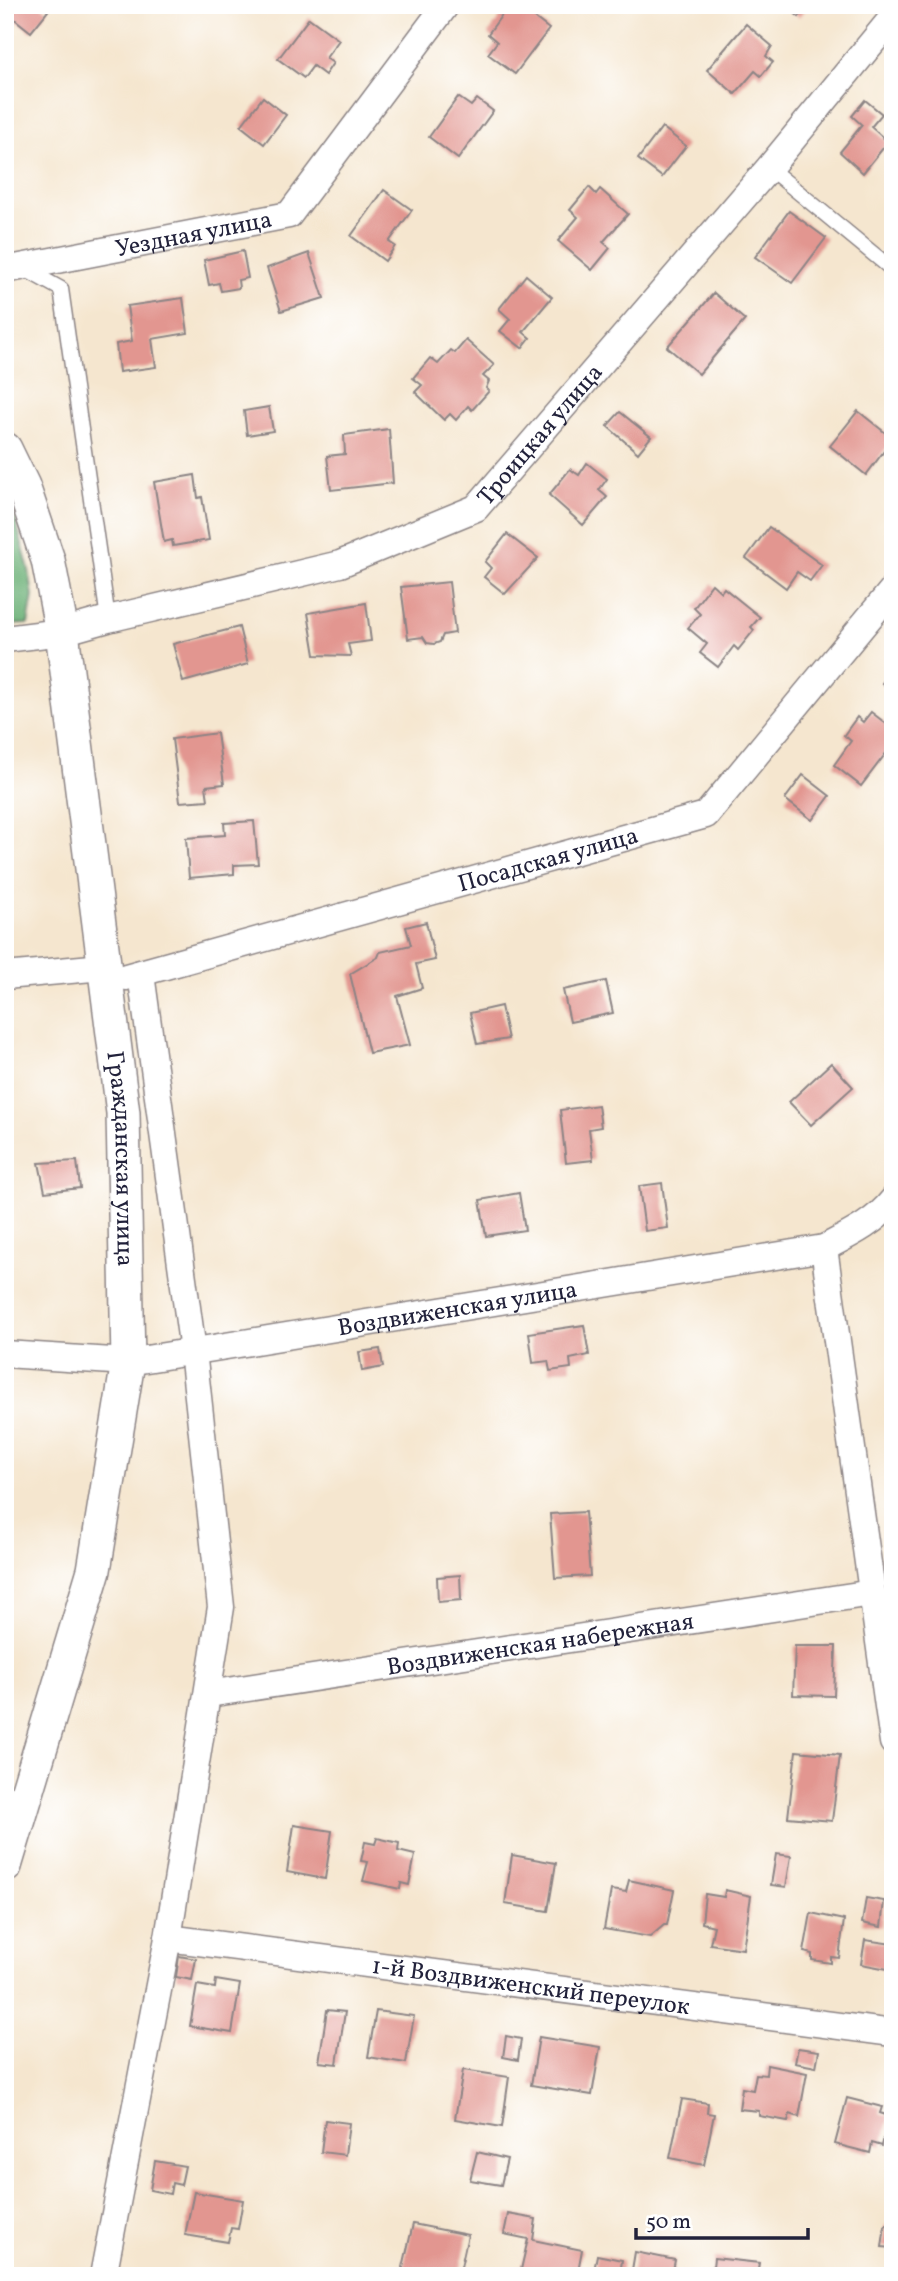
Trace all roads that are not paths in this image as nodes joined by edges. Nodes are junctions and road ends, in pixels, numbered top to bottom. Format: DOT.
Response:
graph roads {
  1 [pos="446,5"];
  2 [pos="893,17"];
  3 [pos="769,168"];
  4 [pos="13,268"];
  5 [pos="893,270"];
  6 [pos="5,449"];
  7 [pos="893,589"];
  8 [pos="108,619"];
  9 [pos="62,632"];
  10 [pos="5,639"];
  11 [pos="105,974"];
  12 [pos="141,974"];
  13 [pos="5,976"];
  14 [pos="893,1200"];
  15 [pos="824,1248"];
  16 [pos="193,1351"];
  17 [pos="5,1354"];
  18 [pos="128,1362"];
  19 [pos="872,1593"];
  20 [pos="208,1694"];
  21 [pos="893,1742"];
  22 [pos="5,1866"];
  23 [pos="168,1938"];
  24 [pos="893,2032"];
  25 [pos="103,2276"];
  1 -- 4 [label="street, Уездная улица"];
  2 -- 3 [label="street, Троицкая улица"];
  3 -- 5 [label="lane"];
  3 -- 8 [label="street, Троицкая улица"];
  4 -- 8 [label="lane"];
  6 -- 9 [label="street, Гражданская улица"];
  7 -- 12 [label="street, Посадская улица"];
  8 -- 9 [label="street, Троицкая улица"];
  9 -- 10 [label="street, Троицкая улица"];
  9 -- 11 [label="street, Гражданская улица"];
  11 -- 12 [label="street, Посадская улица"];
  11 -- 13 [label="street, Посадская улица"];
  11 -- 18 [label="street, Гражданская улица"];
  12 -- 16 [label="street"];
  14 -- 15 [label="street, Воздвиженская улица"];
  15 -- 16 [label="street, Воздвиженская улица"];
  15 -- 19 [label="street"];
  16 -- 18 [label="street, Воздвиженская улица"];
  16 -- 20 [label="street"];
  17 -- 18 [label="street, Воздвиженская улица"];
  18 -- 22 [label="street, Гражданская улица"];
  19 -- 20 [label="street, Воздвиженская набережная"];
  19 -- 21 [label="street"];
  20 -- 23 [label="street"];
  23 -- 24 [label="street, 1-й Воздвиженский переулок"];
  23 -- 25 [label="street"];
}
